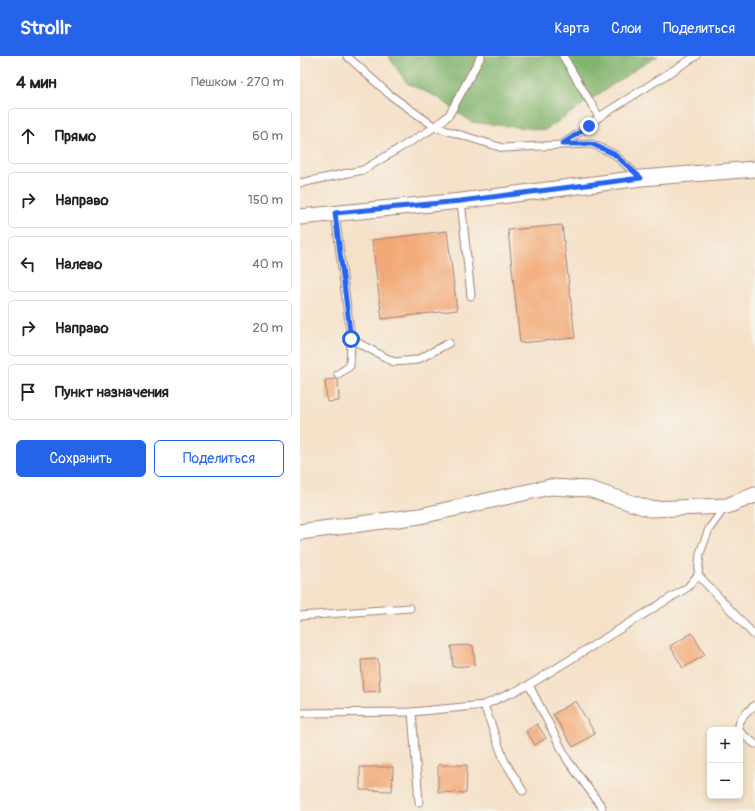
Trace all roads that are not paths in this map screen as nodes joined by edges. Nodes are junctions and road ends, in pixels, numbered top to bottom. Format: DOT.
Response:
graph roads {
  1 [pos="347,56"];
  2 [pos="481,56"];
  3 [pos="563,56"];
  4 [pos="696,56"];
  5 [pos="599,117"];
  6 [pos="435,127"];
  7 [pos="562,144"];
  8 [pos="755,169"];
  9 [pos="641,178"];
  10 [pos="300,183"];
  11 [pos="461,201"];
  12 [pos="335,213"];
  13 [pos="300,217"];
  14 [pos="471,296"];
  15 [pos="351,339"];
  16 [pos="449,343"];
  17 [pos="338,374"];
  18 [pos="755,495"];
  19 [pos="727,506"];
  20 [pos="300,532"];
  21 [pos="698,576"];
  22 [pos="410,608"];
  23 [pos="300,616"];
  24 [pos="755,636"];
  25 [pos="529,686"];
  26 [pos="484,705"];
  27 [pos="755,705"];
  28 [pos="412,712"];
  29 [pos="300,713"];
  30 [pos="738,727"];
  31 [pos="743,735"];
  32 [pos="755,744"];
  33 [pos="523,791"];
  34 [pos="419,802"];
  35 [pos="602,807"];
  1 -- 6 [label="lane"];
  2 -- 6 [label="lane"];
  3 -- 5 [label="lane"];
  4 -- 5 [label="lane"];
  5 -- 7 [label="lane"];
  6 -- 7 [label="lane"];
  6 -- 10 [label="lane"];
  7 -- 9 [label="lane"];
  8 -- 9 [label="street"];
  9 -- 11 [label="street"];
  11 -- 12 [label="street"];
  11 -- 14 [label="lane"];
  12 -- 13 [label="street"];
  12 -- 15 [label="lane"];
  15 -- 16 [label="lane"];
  15 -- 17 [label="lane"];
  18 -- 19 [label="street"];
  19 -- 20 [label="street"];
  19 -- 21 [label="lane"];
  21 -- 24 [label="lane"];
  21 -- 25 [label="lane"];
  22 -- 23 [label="lane"];
  25 -- 26 [label="lane"];
  25 -- 35 [label="lane"];
  26 -- 28 [label="lane"];
  26 -- 33 [label="lane"];
  27 -- 30 [label="lane"];
  28 -- 29 [label="lane"];
  28 -- 34 [label="lane"];
  31 -- 32 [label="lane"];
}
